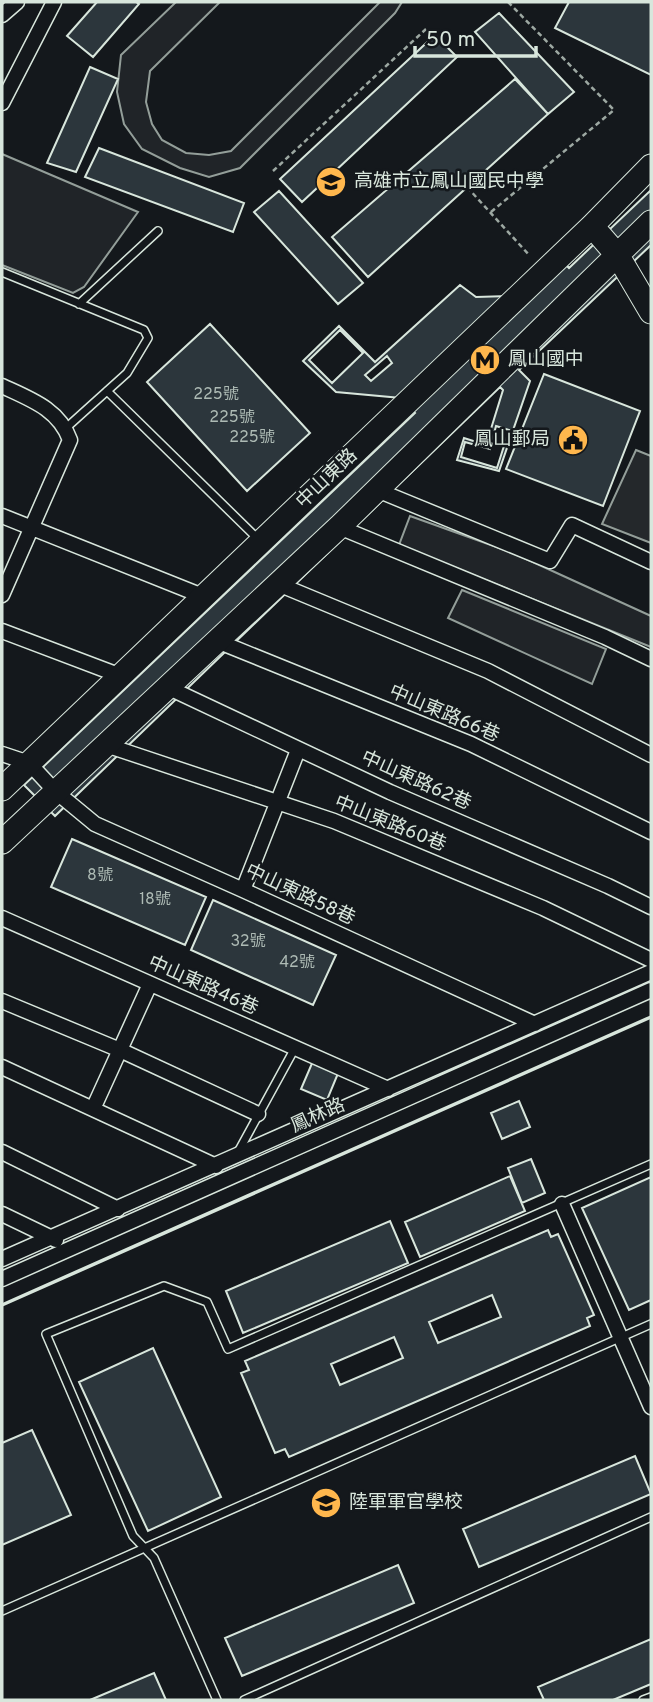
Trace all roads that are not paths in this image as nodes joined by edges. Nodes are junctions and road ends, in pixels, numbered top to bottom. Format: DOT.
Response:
graph roads {
  1 [pos="17,2"];
  2 [pos="54,2"];
  3 [pos="2,15"];
  4 [pos="2,103"];
  5 [pos="651,166"];
  6 [pos="651,222"];
  7 [pos="592,226"];
  8 [pos="158,231"];
  9 [pos="618,256"];
  10 [pos="2,272"];
  11 [pos="79,304"];
  12 [pos="651,312"];
  13 [pos="2,386"];
  14 [pos="107,391"];
  15 [pos="66,428"];
  16 [pos="377,490"];
  17 [pos="2,516"];
  18 [pos="339,527"];
  19 [pos="32,528"];
  20 [pos="261,542"];
  21 [pos="651,562"];
  22 [pos="278,584"];
  23 [pos="2,595"];
  24 [pos="205,597"];
  25 [pos="2,631"];
  26 [pos="217,641"];
  27 [pos="651,659"];
  28 [pos="121,676"];
  29 [pos="167,687"];
  30 [pos="106,745"];
  31 [pos="298,750"];
  32 [pos="2,754"];
  33 [pos="651,755"];
  34 [pos="29,763"];
  35 [pos="2,789"];
  36 [pos="55,791"];
  37 [pos="278,802"];
  38 [pos="651,832"];
  39 [pos="2,842"];
  40 [pos="243,890"];
  41 [pos="651,908"];
  42 [pos="2,918"];
  43 [pos="651,960"];
  44 [pos="651,972"];
  45 [pos="150,984"];
  46 [pos="651,990"];
  47 [pos="2,1001"];
  48 [pos="535,1024"];
  49 [pos="295,1048"];
  50 [pos="120,1050"];
  51 [pos="2,1067"];
  52 [pos="388,1089"];
  53 [pos="93,1109"];
  54 [pos="258,1114"];
  55 [pos="2,1152"];
  56 [pos="235,1157"];
  57 [pos="651,1164"];
  58 [pos="216,1166"];
  59 [pos="562,1204"];
  60 [pos="118,1209"];
  61 [pos="2,1214"];
  62 [pos="52,1237"];
  63 [pos="68,1249"];
  64 [pos="2,1259"];
  65 [pos="2,1279"];
  66 [pos="651,1324"];
  67 [pos="621,1338"];
  68 [pos="651,1407"];
  69 [pos="651,1517"];
  70 [pos="144,1548"];
  71 [pos="2,1611"];
  72 [pos="651,1696"];
  73 [pos="217,1700"];
  74 [pos="244,1700"];
  75 [pos="643,1700"];
  1 -- 3 [label="street"];
  2 -- 4 [label="street"];
  5 -- 7 [label="main road, 中山東路"];
  6 -- 9 [label="main road"];
  7 -- 9 [label="main road"];
  7 -- 20 [label="main road, 中山東路"];
  8 -- 11 [label="lane"];
  9 -- 12 [label="main road"];
  9 -- 16 [label="main road"];
  10 -- 11 [label="lane"];
  11 -- 14 [label="lane"];
  13 -- 15 [label="street"];
  14 -- 15 [label="lane"];
  14 -- 20 [label="lane"];
  15 -- 19 [label="street"];
  16 -- 18 [label="main road"];
  16 -- 21 [label="street"];
  17 -- 19 [label="street"];
  18 -- 22 [label="main road"];
  18 -- 27 [label="street"];
  19 -- 23 [label="street"];
  19 -- 24 [label="street"];
  20 -- 24 [label="main road, 中山東路"];
  22 -- 26 [label="main road"];
  22 -- 33 [label="street"];
  24 -- 28 [label="main road, 中山東路"];
  25 -- 28 [label="street"];
  26 -- 29 [label="main road"];
  26 -- 38 [label="street, 中山東路66巷"];
  28 -- 34 [label="main road, 中山東路"];
  29 -- 30 [label="main road"];
  29 -- 31 [label="street, 中山東路62巷"];
  30 -- 36 [label="main road"];
  30 -- 37 [label="street, 中山東路60巷"];
  31 -- 37 [label="street"];
  31 -- 41 [label="street, 中山東路62巷"];
  32 -- 34 [label="street"];
  34 -- 35 [label="main road, 中山東路"];
  34 -- 36 [label="street, 中山東路58巷"];
  36 -- 39 [label="main road"];
  36 -- 40 [label="street, 中山東路58巷"];
  37 -- 40 [label="street"];
  37 -- 43 [label="street, 中山東路60巷"];
  40 -- 48 [label="street, 中山東路58巷"];
  42 -- 45 [label="street, 中山東路46巷"];
  44 -- 48 [label="street, 鳳林路"];
  45 -- 49 [label="street, 中山東路46巷"];
  45 -- 50 [label="street"];
  46 -- 63 [label="street, 鳳林路"];
  47 -- 50 [label="street"];
  48 -- 52 [label="street, 鳳林路"];
  49 -- 52 [label="street, 中山東路46巷"];
  49 -- 54 [label="lane"];
  50 -- 53 [label="street"];
  50 -- 54 [label="street"];
  51 -- 53 [label="street"];
  52 -- 56 [label="street, 鳳林路"];
  53 -- 58 [label="street"];
  54 -- 56 [label="lane"];
  55 -- 60 [label="street"];
  56 -- 58 [label="street, 鳳林路"];
  57 -- 59 [label="lane"];
  58 -- 60 [label="street, 鳳林路"];
  59 -- 67 [label="street"];
  59 -- 70 [label="lane"];
  60 -- 62 [label="street, 鳳林路"];
  61 -- 62 [label="street"];
  62 -- 63 [label="street"];
  62 -- 64 [label="street, 鳳林路"];
  63 -- 65 [label="street, 鳳林路"];
  66 -- 67 [label="lane"];
  67 -- 68 [label="street"];
  67 -- 70 [label="lane"];
  69 -- 74 [label="lane"];
  70 -- 71 [label="lane"];
  70 -- 73 [label="lane"];
  72 -- 75 [label="lane"];
}
